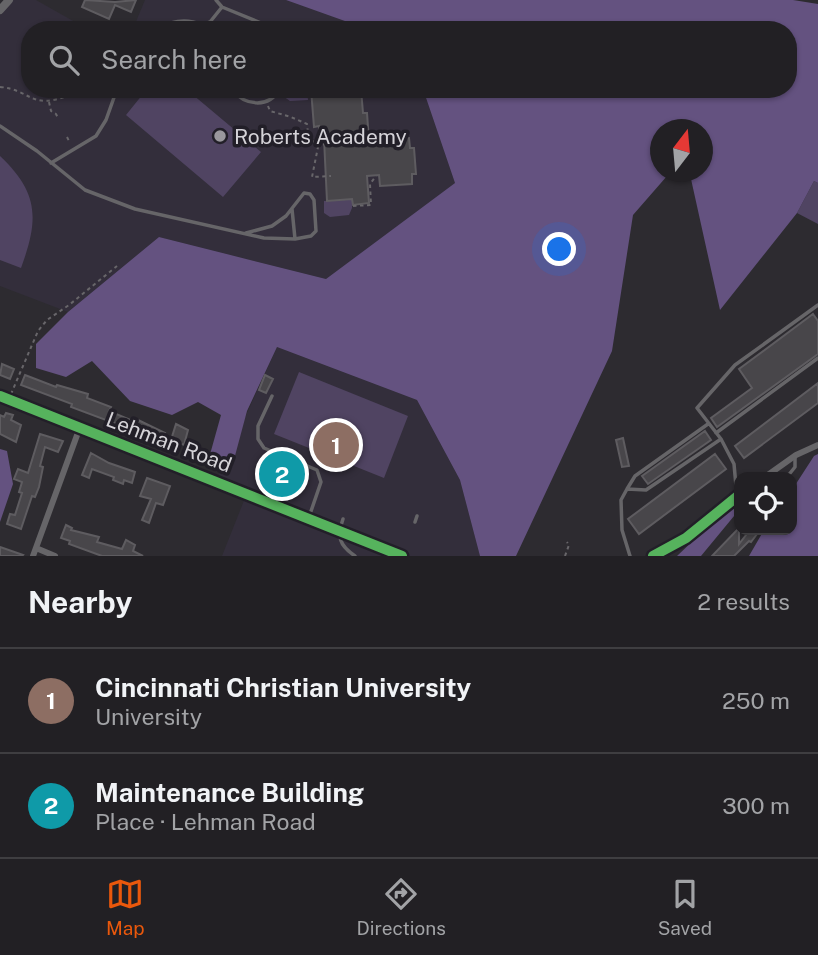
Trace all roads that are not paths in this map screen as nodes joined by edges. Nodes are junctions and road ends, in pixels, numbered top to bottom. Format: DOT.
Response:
graph roads {
  1 [pos="9,0"];
  2 [pos="216,0"];
  3 [pos="222,7"];
  4 [pos="0,10"];
  5 [pos="172,21"];
  6 [pos="193,21"];
  7 [pos="212,21"];
  8 [pos="256,21"];
  9 [pos="114,98"];
  10 [pos="242,98"];
  11 [pos="274,98"];
  12 [pos="0,126"];
  13 [pos="51,163"];
  14 [pos="292,208"];
  15 [pos="246,233"];
  16 [pos="295,239"];
  17 [pos="818,305"];
  18 [pos="818,358"];
  19 [pos="0,396"];
  20 [pos="272,396"];
  21 [pos="708,424"];
  22 [pos="80,427"];
  23 [pos="716,433"];
  24 [pos="720,439"];
  25 [pos="818,445"];
  26 [pos="796,455"];
  27 [pos="735,472"];
  28 [pos="772,472"];
  29 [pos="792,472"];
  30 [pos="627,489"];
  31 [pos="734,499"];
  32 [pos="417,516"];
  33 [pos="308,519"];
  34 [pos="343,519"];
  35 [pos="415,522"];
  36 [pos="339,531"];
  37 [pos="34,552"];
  38 [pos="55,556"];
  39 [pos="355,556"];
  40 [pos="402,556"];
  41 [pos="630,556"];
  42 [pos="653,556"];
  1 -- 4 [label="street"];
  2 -- 3 [label="lane"];
  3 -- 7 [label="lane"];
  3 -- 8 [label="lane"];
  5 -- 6 [label="lane"];
  9 -- 13 [label="lane"];
  10 -- 11 [label="lane"];
  12 -- 13 [label="lane"];
  13 -- 15 [label="lane"];
  14 -- 15 [label="lane"];
  14 -- 16 [label="lane"];
  14 -- 16 [label="lane"];
  15 -- 16 [label="lane"];
  17 -- 21 [label="lane"];
  18 -- 23 [label="lane"];
  19 -- 22 [label="street, Lehman Road"];
  20 -- 33 [label="lane"];
  21 -- 23 [label="lane"];
  21 -- 30 [label="lane"];
  22 -- 33 [label="street, Lehman Road"];
  22 -- 37 [label="street"];
  23 -- 24 [label="lane"];
  24 -- 27 [label="lane"];
  24 -- 30 [label="lane"];
  25 -- 26 [label="street"];
  26 -- 28 [label="street"];
  26 -- 29 [label="lane"];
  30 -- 41 [label="lane"];
  31 -- 42 [label="street"];
  32 -- 35 [label="lane"];
  33 -- 36 [label="street, Lehman Road"];
  34 -- 36 [label="lane"];
  36 -- 39 [label="lane"];
  36 -- 40 [label="street, Lehman Road"];
  37 -- 38 [label="street"];
}
